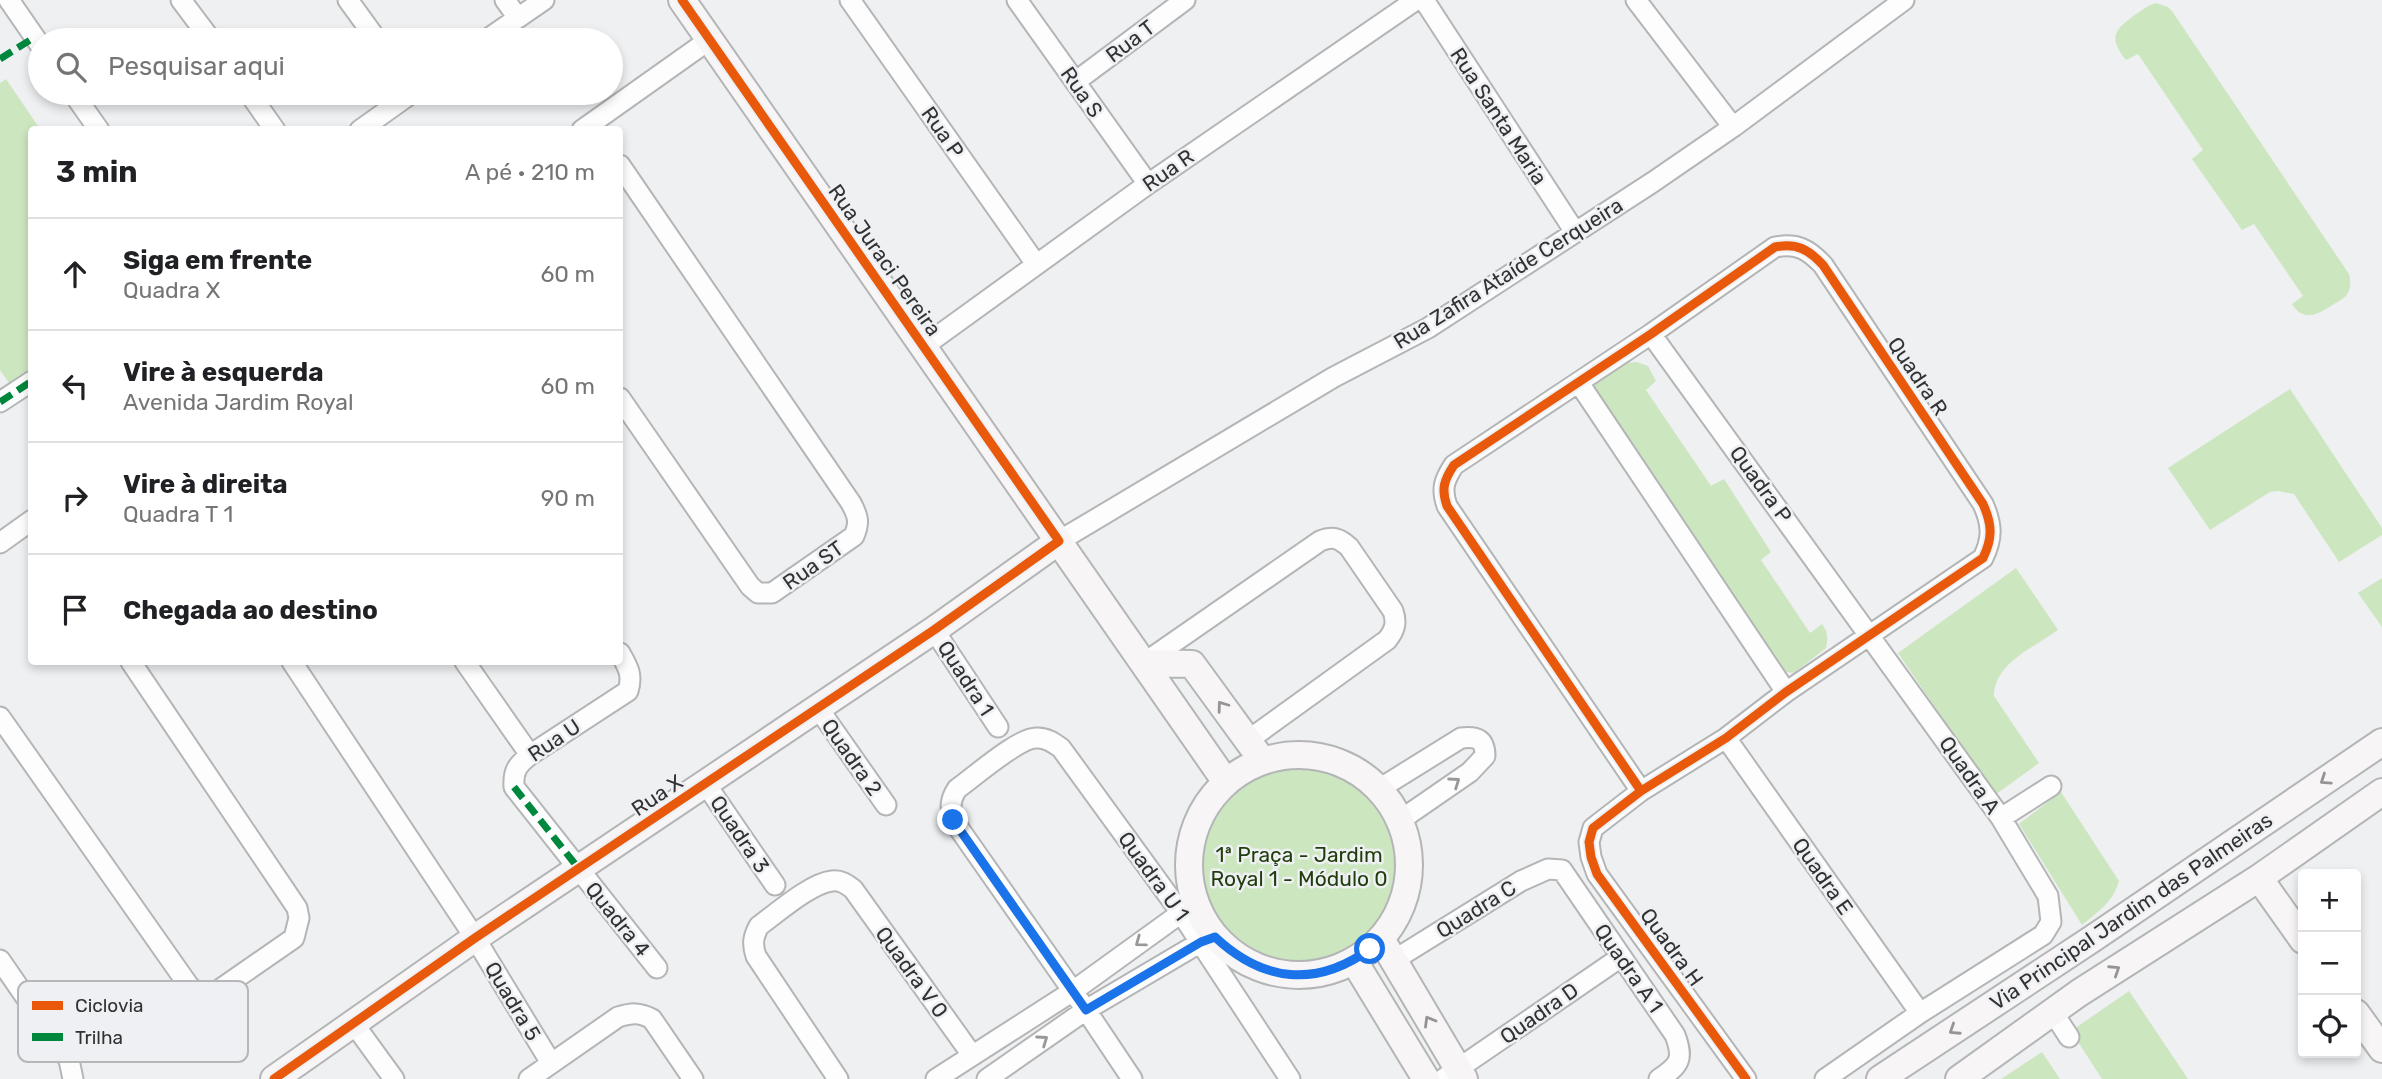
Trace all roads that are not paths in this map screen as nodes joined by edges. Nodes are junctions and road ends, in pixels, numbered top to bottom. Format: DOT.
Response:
graph roads {
  1 [pos="9,0"];
  2 [pos="181,0"];
  3 [pos="348,0"];
  4 [pos="505,0"];
  5 [pos="544,0"];
  6 [pos="682,0"];
  7 [pos="850,0"];
  8 [pos="1017,0"];
  9 [pos="1185,0"];
  10 [pos="1416,0"];
  11 [pos="1424,0"];
  12 [pos="1636,0"];
  13 [pos="1904,0"];
  14 [pos="517,18"];
  15 [pos="28,28"];
  16 [pos="202,28"];
  17 [pos="368,28"];
  18 [pos="503,28"];
  19 [pos="709,40"];
  20 [pos="1075,82"];
  21 [pos="623,102"];
  22 [pos="82,105"];
  23 [pos="257,105"];
  24 [pos="395,105"];
  25 [pos="619,105"];
  26 [pos="96,126"];
  27 [pos="272,126"];
  28 [pos="366,126"];
  29 [pos="590,126"];
  30 [pos="1733,127"];
  31 [pos="623,169"];
  32 [pos="1148,184"];
  33 [pos="1575,232"];
  34 [pos="1036,264"];
  35 [pos="1651,334"];
  36 [pos="924,346"];
  37 [pos="1579,383"];
  38 [pos="28,384"];
  39 [pos="0,402"];
  40 [pos="623,402"];
  41 [pos="28,523"];
  42 [pos="1059,541"];
  43 [pos="0,542"];
  44 [pos="934,630"];
  45 [pos="1871,635"];
  46 [pos="623,658"];
  47 [pos="1144,663"];
  48 [pos="133,665"];
  49 [pos="294,665"];
  50 [pos="467,665"];
  51 [pos="1786,692"];
  52 [pos="818,708"];
  53 [pos="0,717"];
  54 [pos="998,727"];
  55 [pos="1726,738"];
  56 [pos="2382,742"];
  57 [pos="1255,751"];
  58 [pos="530,755"];
  59 [pos="1226,782"];
  60 [pos="705,783"];
  61 [pos="2051,786"];
  62 [pos="1378,789"];
  63 [pos="1642,791"];
  64 [pos="2382,792"];
  65 [pos="886,805"];
  66 [pos="2001,818"];
  67 [pos="1399,821"];
  68 [pos="579,869"];
  69 [pos="1562,870"];
  70 [pos="2259,878"];
  71 [pos="775,885"];
  72 [pos="1188,907"];
  73 [pos="2298,933"];
  74 [pos="475,938"];
  75 [pos="1208,939"];
  76 [pos="1387,950"];
  77 [pos="1620,957"];
  78 [pos="0,960"];
  79 [pos="1354,961"];
  80 [pos="2057,962"];
  81 [pos="657,968"];
  82 [pos="185,981"];
  83 [pos="232,981"];
  84 [pos="18,986"];
  85 [pos="1073,990"];
  86 [pos="2079,993"];
  87 [pos="1086,1010"];
  88 [pos="2052,1011"];
  89 [pos="1920,1013"];
  90 [pos="2361,1020"];
  91 [pos="354,1024"];
  92 [pos="2069,1037"];
  93 [pos="2382,1049"];
  94 [pos="972,1055"];
  95 [pos="540,1074"];
  96 [pos="1667,1074"];
  97 [pos="1455,1076"];
  98 [pos="274,1079"];
  99 [pos="394,1079"];
  100 [pos="693,1079"];
  101 [pos="838,1079"];
  102 [pos="936,1079"];
  103 [pos="987,1079"];
  104 [pos="1132,1079"];
  105 [pos="1290,1079"];
  106 [pos="1426,1079"];
  107 [pos="1745,1079"];
  108 [pos="1825,1079"];
  109 [pos="1880,1079"];
  110 [pos="1959,1079"];
  1 -- 15 [label="street"];
  2 -- 16 [label="street"];
  3 -- 17 [label="street"];
  4 -- 14 [label="street"];
  5 -- 14 [label="street"];
  6 -- 19 [label="street, Rua Juraci Pereira"];
  7 -- 34 [label="street, Rua P"];
  8 -- 20 [label="street, Rua S"];
  9 -- 20 [label="street, Rua T"];
  10 -- 32 [label="street, Rua R"];
  11 -- 33 [label="street, Rua Santa Maria"];
  12 -- 30 [label="street"];
  13 -- 30 [label="street, Rua Zafira Ataíde Cerqueira"];
  14 -- 18 [label="street"];
  19 -- 21 [label="street"];
  19 -- 36 [label="street, Rua Juraci Pereira"];
  20 -- 32 [label="street, Rua S"];
  22 -- 26 [label="street"];
  23 -- 27 [label="street"];
  24 -- 28 [label="street"];
  25 -- 29 [label="street"];
  30 -- 33 [label="street, Rua Zafira Ataíde Cerqueira"];
  31 -- 40 [label="street, Rua ST"];
  32 -- 34 [label="street, Rua R"];
  33 -- 42 [label="street, Rua Zafira Ataíde Cerqueira"];
  34 -- 36 [label="street, Rua R"];
  35 -- 37 [label="street"];
  35 -- 45 [label="street, Quadra P"];
  35 -- 45 [label="street, Quadra R"];
  36 -- 42 [label="street, Rua Juraci Pereira"];
  37 -- 51 [label="street"];
  37 -- 63 [label="street"];
  38 -- 39 [label="street"];
  41 -- 43 [label="street"];
  42 -- 44 [label="street, Rua X"];
  42 -- 47 [label="street, Rua Juraci Pereira"];
  44 -- 52 [label="street, Rua X"];
  44 -- 54 [label="street, Quadra 1"];
  45 -- 51 [label="street"];
  45 -- 66 [label="street, Quadra A"];
  46 -- 58 [label="street, Rua U"];
  57 -- 47 [label="street, one-way"];
  47 -- 57 [label="street"];
  47 -- 59 [label="street, Rua Juraci Pereira"];
  48 -- 83 [label="street"];
  49 -- 74 [label="street, Quadra 5"];
  50 -- 58 [label="street"];
  51 -- 55 [label="street"];
  52 -- 60 [label="street, Rua X"];
  52 -- 65 [label="street, Quadra 2"];
  53 -- 82 [label="street"];
  55 -- 63 [label="street"];
  55 -- 89 [label="street, Quadra E"];
  56 -- 80 [label="street, Via Principal Jardim das Palmeiras, one-way"];
  57 -- 59 [label="street"];
  57 -- 62 [label="street"];
  58 -- 68 [label="street, Rua U"];
  59 -- 72 [label="street"];
  60 -- 68 [label="street, Rua X"];
  60 -- 71 [label="street, Quadra 3"];
  61 -- 66 [label="street"];
  62 -- 67 [label="street"];
  67 -- 62 [label="street, one-way"];
  63 -- 107 [label="street, Quadra H"];
  64 -- 70 [label="street, Via Principal Jardim das Palmeiras"];
  66 -- 89 [label="street, Quadra A"];
  67 -- 76 [label="street"];
  68 -- 74 [label="street, Rua X"];
  68 -- 81 [label="street, Quadra 4"];
  69 -- 76 [label="street, Quadra C"];
  69 -- 77 [label="street, Quadra A 1"];
  70 -- 73 [label="street"];
  86 -- 70 [label="street, Via Principal Jardim das Palmeiras, one-way"];
  72 -- 75 [label="street"];
  72 -- 85 [label="street, one-way"];
  72 -- 85 [label="street, Quadra U 1"];
  74 -- 91 [label="street, Rua X"];
  74 -- 95 [label="street, Quadra 5"];
  75 -- 79 [label="street"];
  75 -- 87 [label="street"];
  75 -- 105 [label="street, Quadra U 1"];
  76 -- 79 [label="street"];
  97 -- 76 [label="street, one-way"];
  77 -- 96 [label="street, Quadra A 1"];
  77 -- 97 [label="street, Quadra D"];
  78 -- 84 [label="street"];
  79 -- 106 [label="street"];
  80 -- 86 [label="street"];
  80 -- 109 [label="street, Via Principal Jardim das Palmeiras, one-way"];
  85 -- 87 [label="street"];
  85 -- 94 [label="street"];
  86 -- 88 [label="street, Via Principal Jardim das Palmeiras"];
  103 -- 87 [label="street, one-way"];
  87 -- 104 [label="street"];
  88 -- 92 [label="street"];
  88 -- 110 [label="street, Via Principal Jardim das Palmeiras"];
  89 -- 108 [label="street"];
  90 -- 93 [label="street"];
  91 -- 98 [label="street, Rua X"];
  91 -- 99 [label="street"];
  94 -- 101 [label="street, Quadra V 0"];
  94 -- 102 [label="street"];
  95 -- 100 [label="street"];
}
